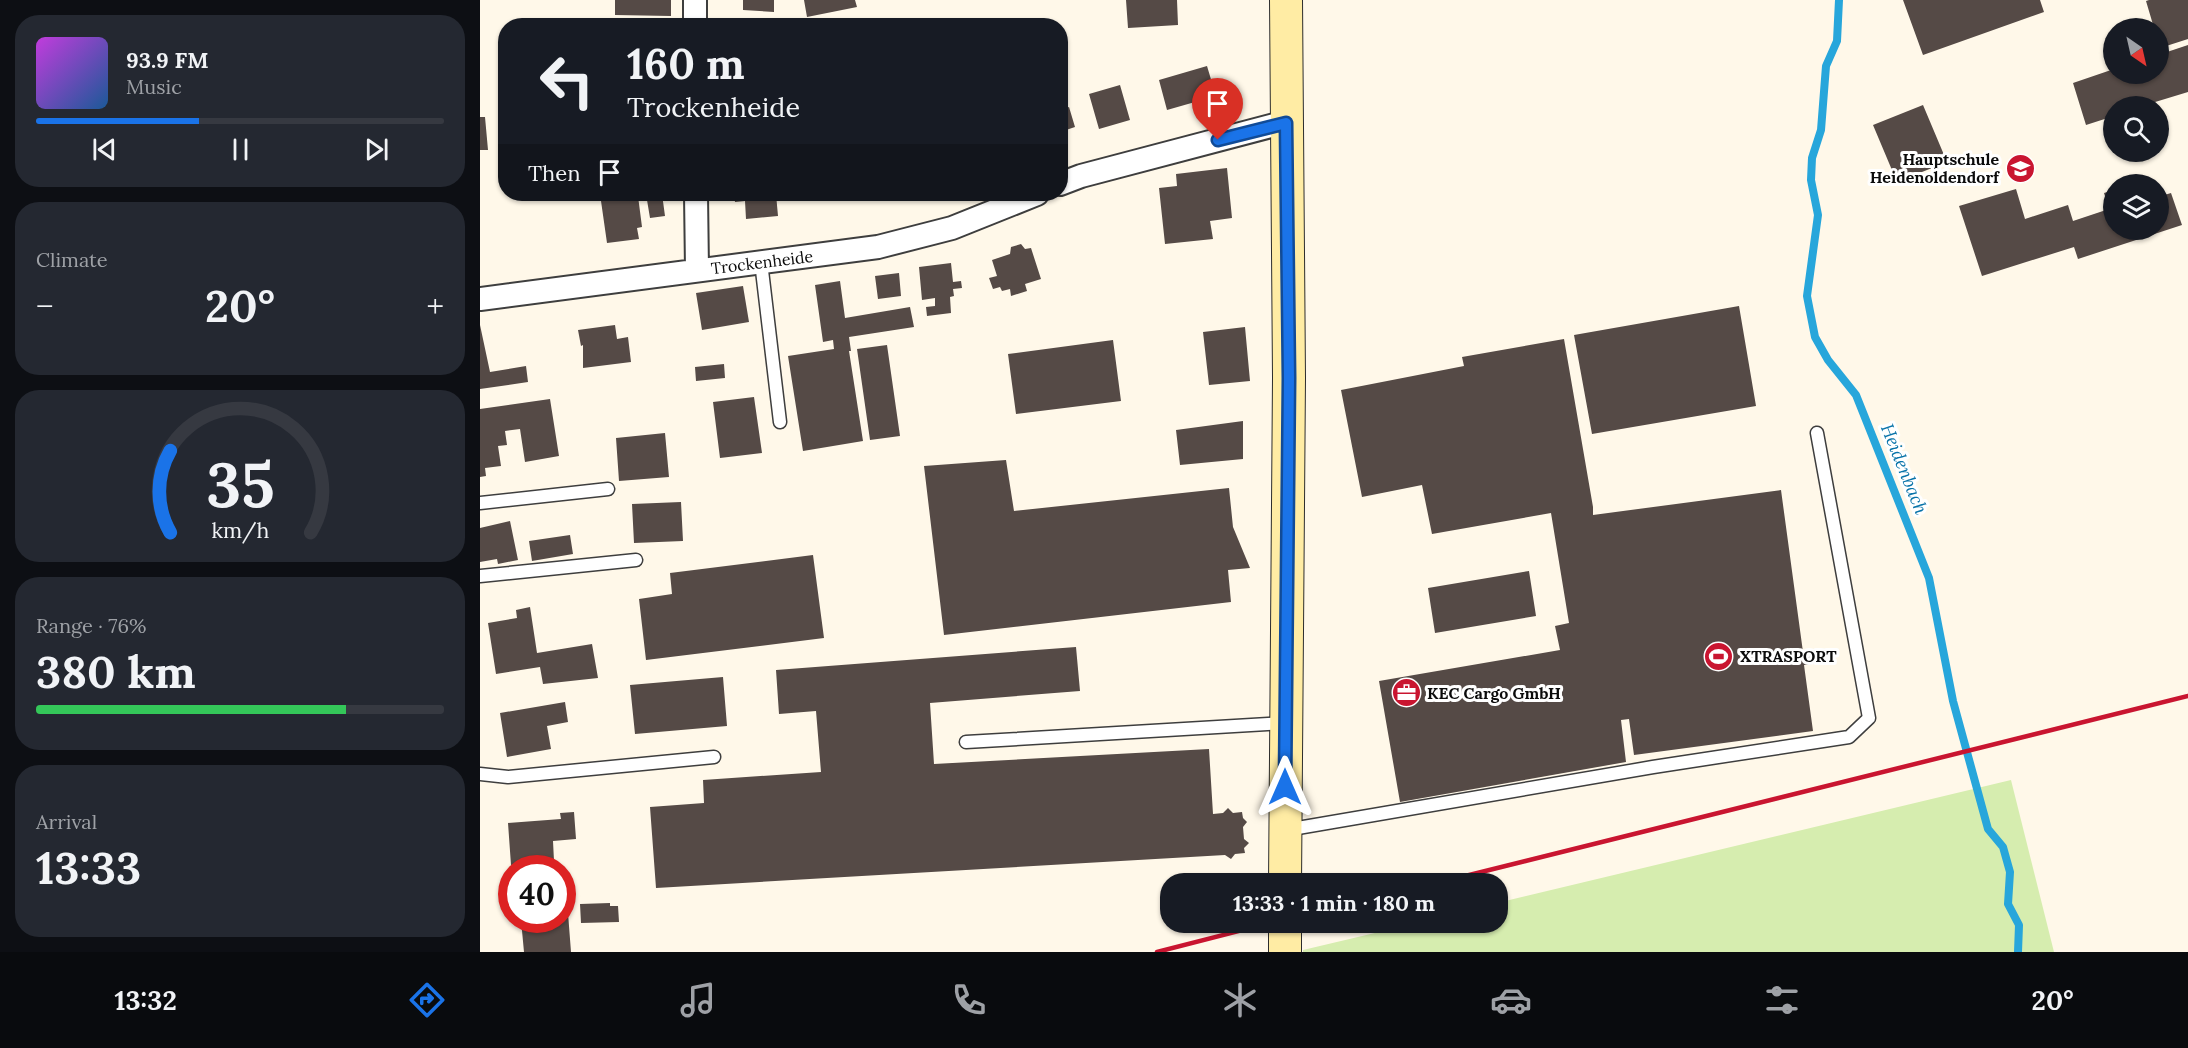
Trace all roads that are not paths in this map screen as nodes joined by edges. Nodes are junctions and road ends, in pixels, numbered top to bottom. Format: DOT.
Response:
graph roads {
  1 [pos="695,0"];
  2 [pos="1286,0"];
  3 [pos="695,18"];
  4 [pos="1286,123"];
  5 [pos="1068,181"];
  6 [pos="696,201"];
  7 [pos="1020,201"];
  8 [pos="762,262"];
  9 [pos="697,270"];
  10 [pos="480,299"];
  11 [pos="780,422"];
  12 [pos="1817,433"];
  13 [pos="608,489"];
  14 [pos="480,503"];
  15 [pos="636,560"];
  16 [pos="480,576"];
  17 [pos="1285,723"];
  18 [pos="966,742"];
  19 [pos="714,757"];
  20 [pos="480,774"];
  21 [pos="1285,830"];
  22 [pos="1285,873"];
  23 [pos="1285,933"];
  24 [pos="1285,952"];
  1 -- 3 [label="street"];
  2 -- 4 [label="street"];
  4 -- 5 [label="street"];
  4 -- 17 [label="street"];
  6 -- 9 [label="street"];
  7 -- 8 [label="street, Trockenheide"];
  8 -- 9 [label="street, Trockenheide"];
  8 -- 11 [label="lane"];
  9 -- 10 [label="street, Trockenheide"];
  12 -- 21 [label="lane"];
  13 -- 14 [label="lane"];
  15 -- 16 [label="lane"];
  17 -- 18 [label="lane"];
  17 -- 21 [label="street"];
  19 -- 20 [label="lane"];
  21 -- 22 [label="street"];
  23 -- 24 [label="street"];
}
